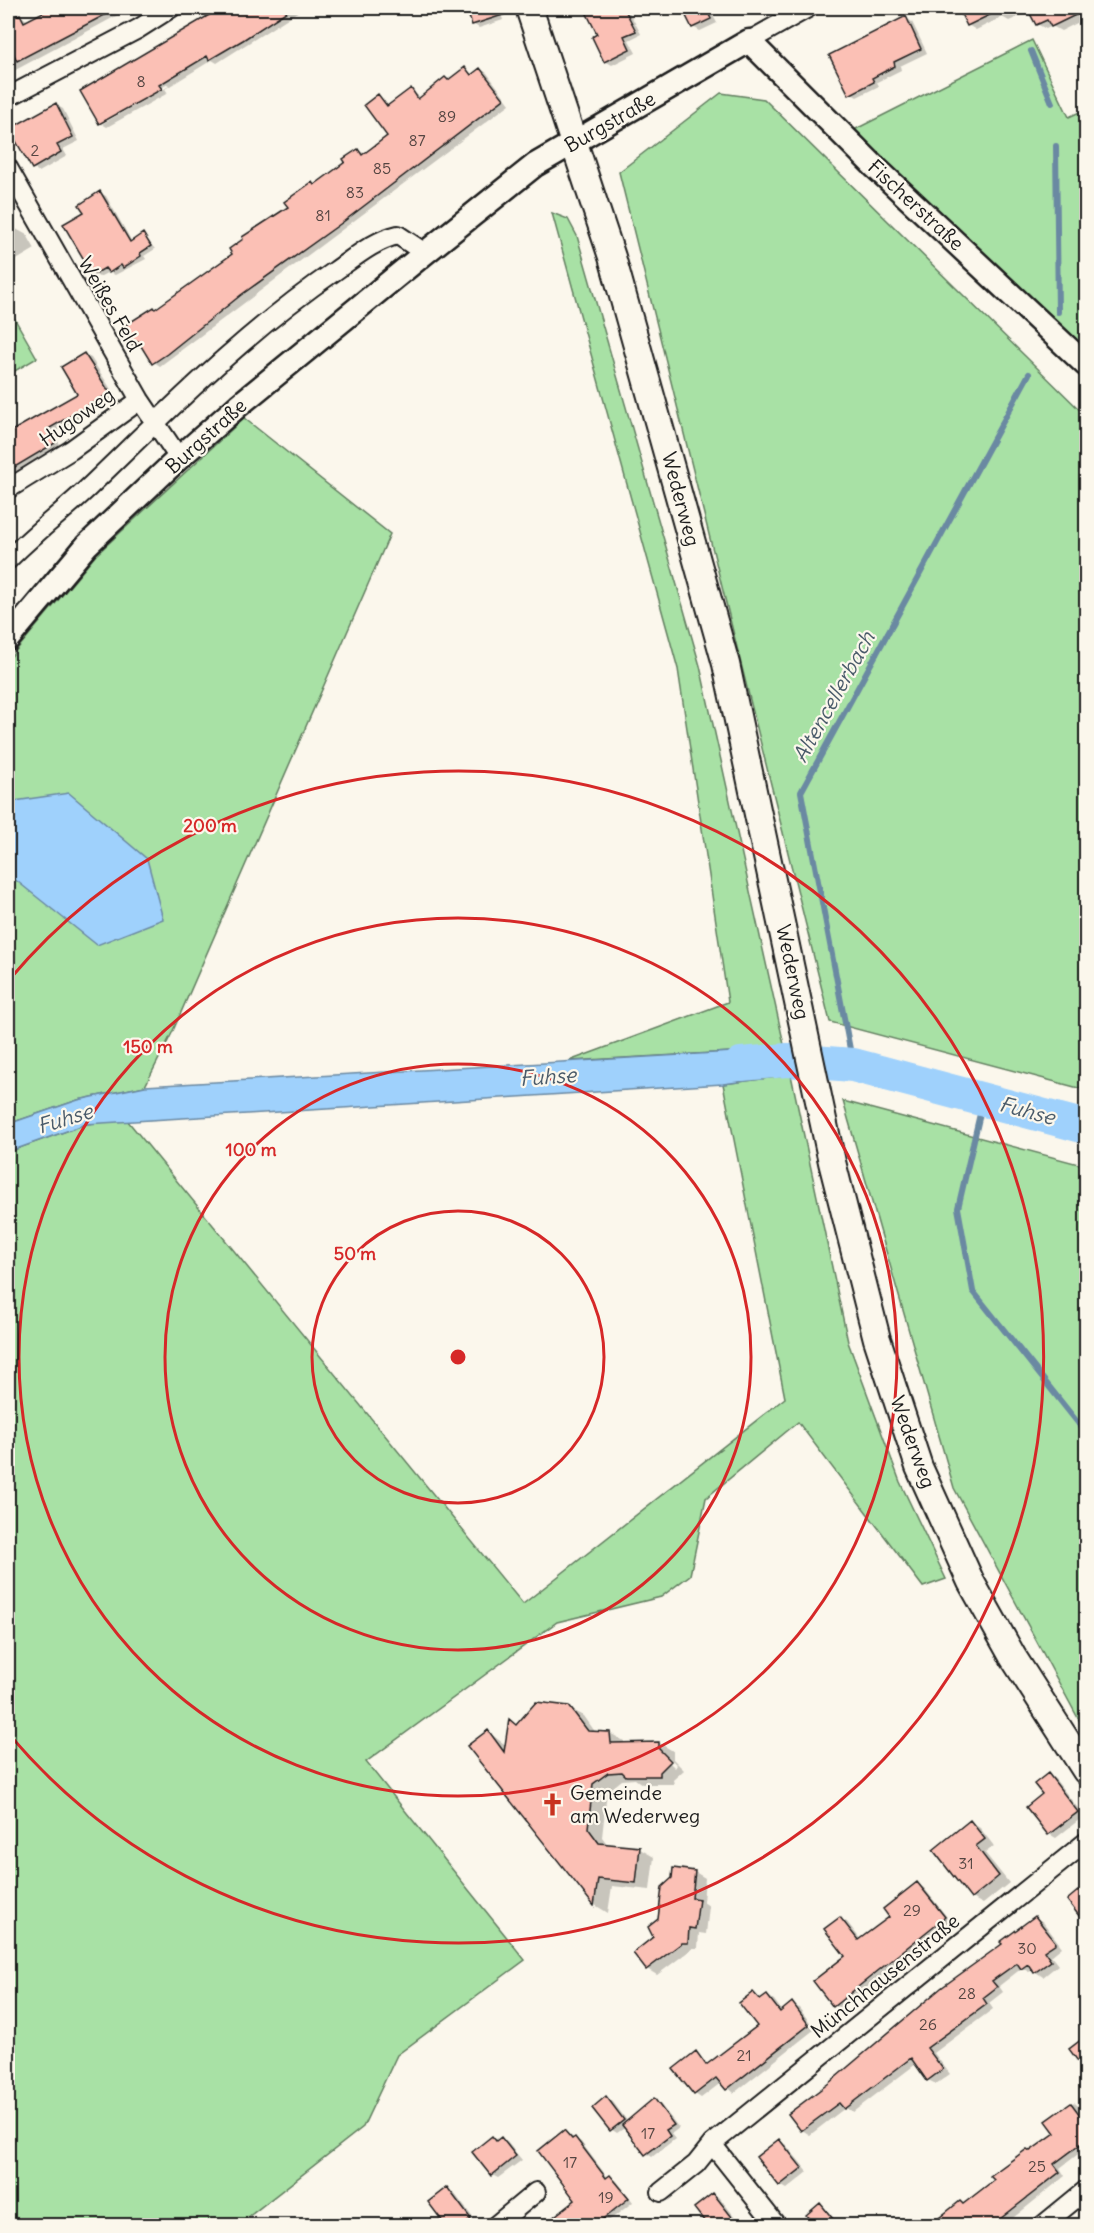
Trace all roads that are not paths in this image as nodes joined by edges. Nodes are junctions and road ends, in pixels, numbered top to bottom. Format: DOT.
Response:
graph roads {
  1 [pos="171,8"];
  2 [pos="529,8"];
  3 [pos="808,8"];
  4 [pos="749,41"];
  5 [pos="8,97"];
  6 [pos="575,142"];
  7 [pos="8,168"];
  8 [pos="425,254"];
  9 [pos="1086,365"];
  10 [pos="140,400"];
  11 [pos="154,422"];
  12 [pos="179,458"];
  13 [pos="8,489"];
  14 [pos="8,560"];
  15 [pos="8,639"];
  16 [pos="1086,1771"];
  17 [pos="1086,1842"];
  18 [pos="712,2144"];
  19 [pos="1086,2190"];
  20 [pos="537,2192"];
  21 [pos="662,2192"];
  22 [pos="495,2226"];
  23 [pos="777,2226"];
  24 [pos="1042,2226"];
  1 -- 5 [label="street"];
  2 -- 6 [label="main road, Wederweg"];
  3 -- 4 [label="street, Burgstraße"];
  4 -- 6 [label="street, Burgstraße"];
  4 -- 9 [label="street, Fischerstraße"];
  6 -- 8 [label="street, Burgstraße"];
  6 -- 16 [label="main road, Wederweg"];
  7 -- 10 [label="street, Weißes Feld"];
  8 -- 11 [label="street"];
  8 -- 12 [label="street, Burgstraße"];
  10 -- 11 [label="street, Weißes Feld"];
  10 -- 13 [label="street, Hugoweg"];
  11 -- 12 [label="street, Weißes Feld"];
  11 -- 14 [label="street"];
  12 -- 15 [label="street, Burgstraße"];
  17 -- 18 [label="street, Münchhausenstraße"];
  18 -- 21 [label="street, Münchhausenstraße"];
  18 -- 23 [label="street"];
  19 -- 24 [label="street"];
  20 -- 22 [label="street"];
}
